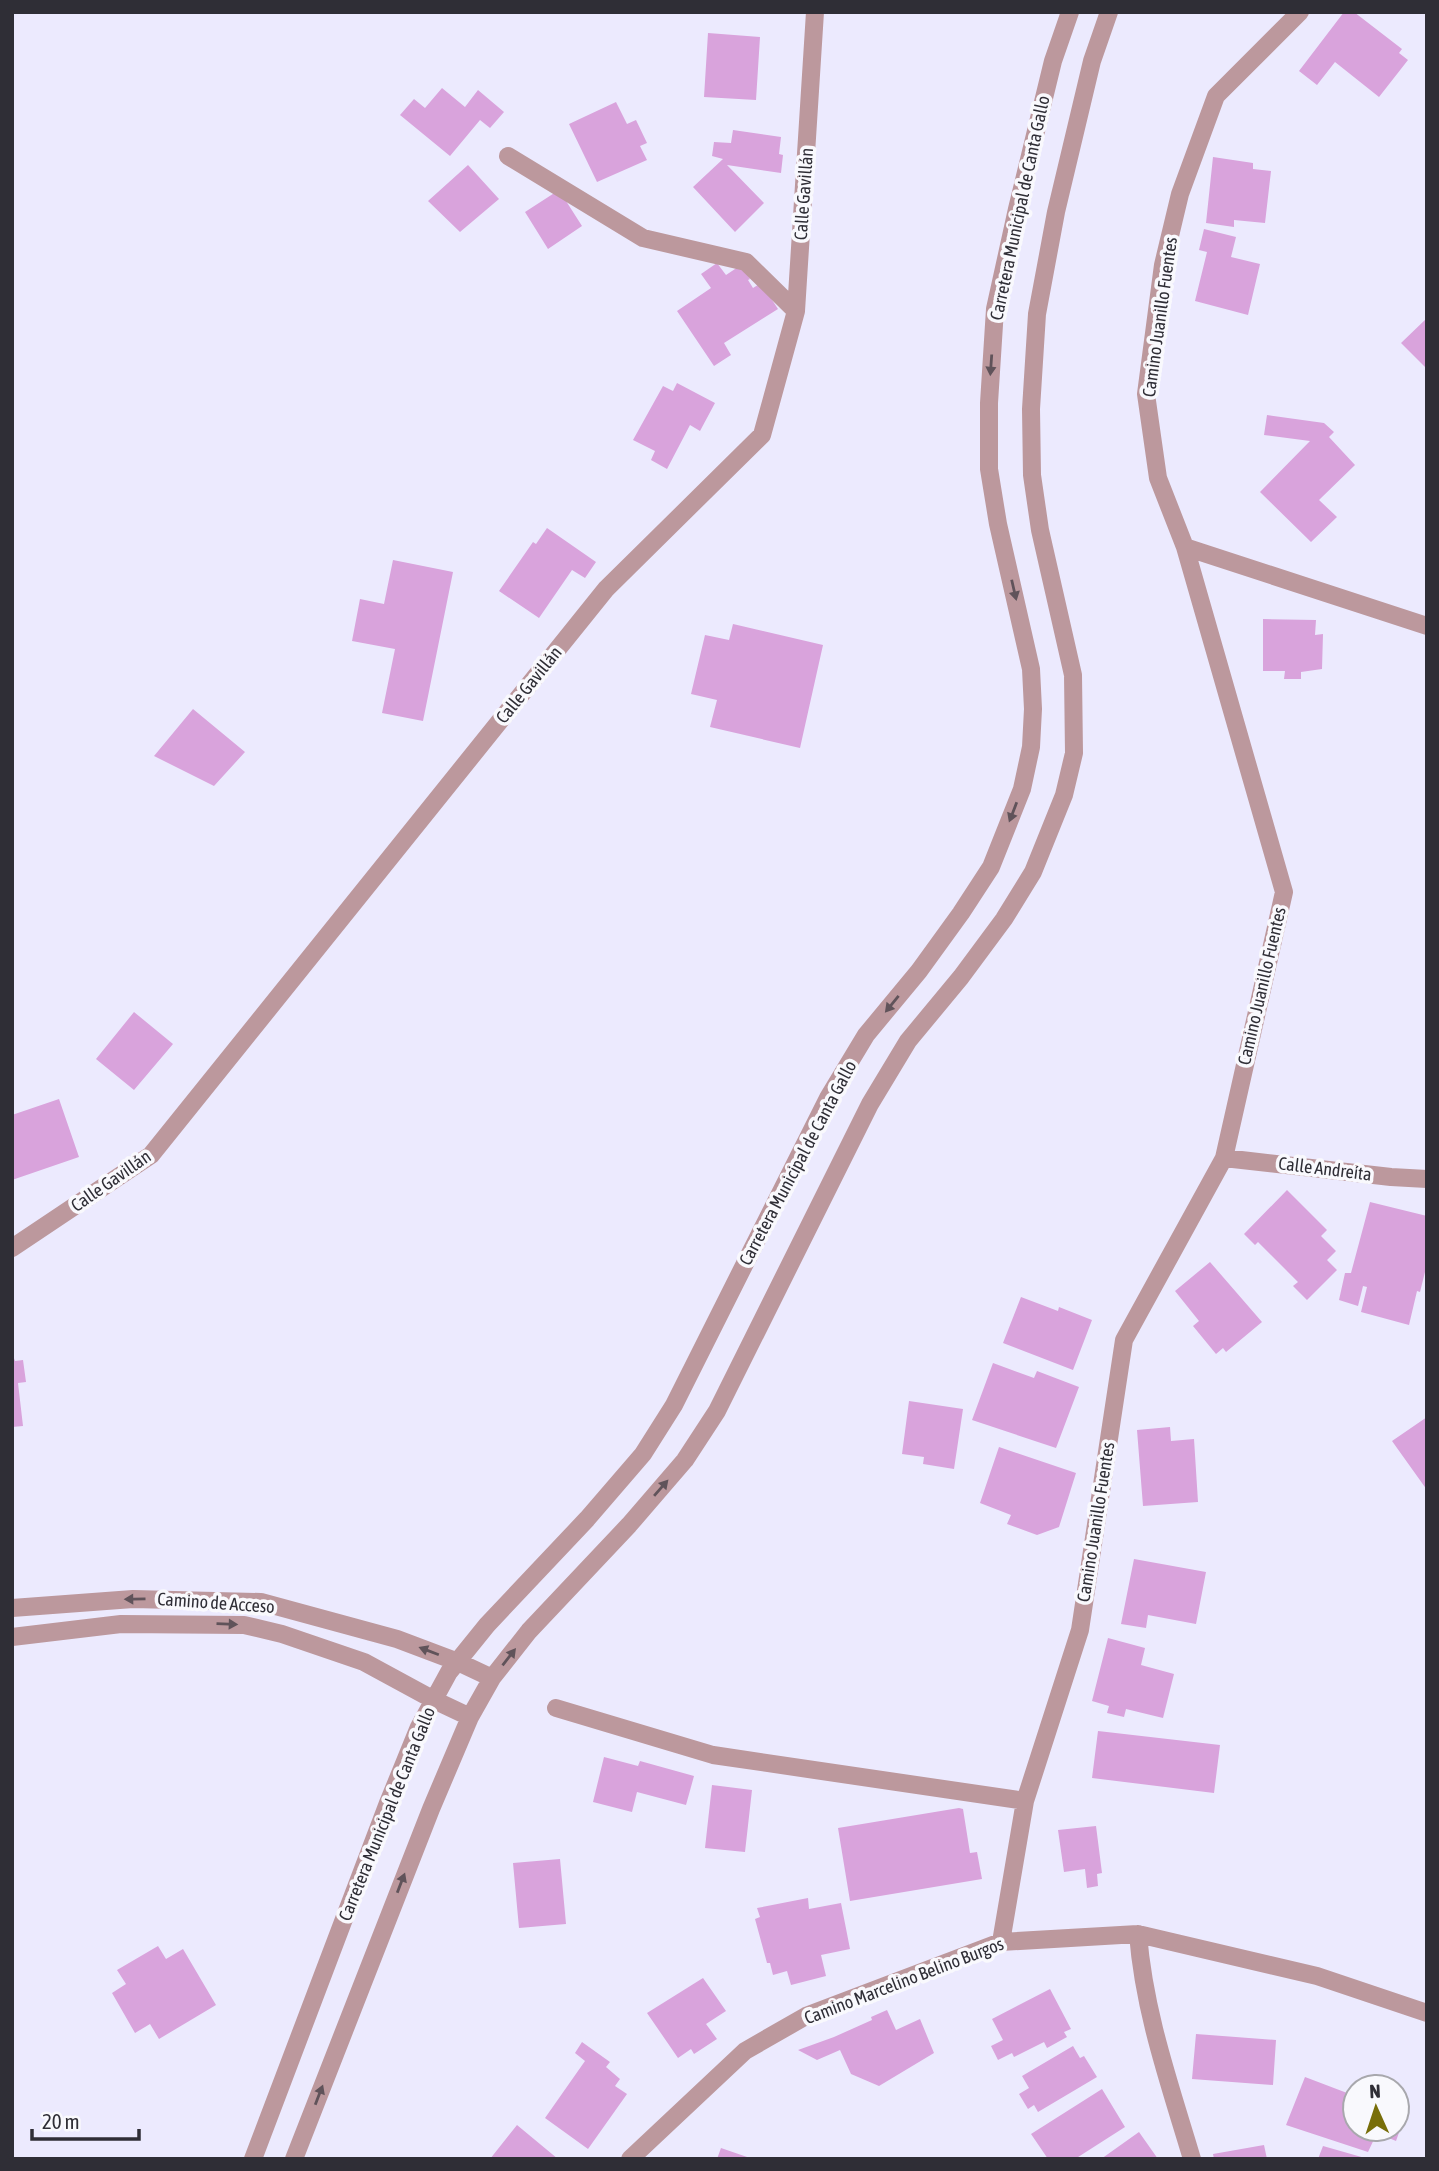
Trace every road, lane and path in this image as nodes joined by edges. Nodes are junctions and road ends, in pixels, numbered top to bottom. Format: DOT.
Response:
graph roads {
  1 [pos="816,12"];
  2 [pos="1070,12"];
  3 [pos="1109,12"];
  4 [pos="1300,12"];
  5 [pos="508,156"];
  6 [pos="796,311"];
  7 [pos="1185,547"];
  8 [pos="1427,626"];
  9 [pos="1224,1157"];
  10 [pos="1427,1179"];
  11 [pos="12,1248"];
  12 [pos="12,1608"];
  13 [pos="12,1637"];
  14 [pos="458,1662"];
  15 [pos="492,1678"];
  16 [pos="434,1700"];
  17 [pos="556,1708"];
  18 [pos="470,1717"];
  19 [pos="1025,1801"];
  20 [pos="1138,1934"];
  21 [pos="1001,1942"];
  22 [pos="1427,2013"];
  23 [pos="253,2159"];
  24 [pos="294,2159"];
  25 [pos="630,2159"];
  26 [pos="1192,2159"];
  1 -- 6 [label="street, Calle Gavillán"];
  2 -- 14 [label="street, Carretera Municipal de Canta Gallo, one-way"];
  15 -- 3 [label="street, Carretera Municipal de Canta Gallo, one-way"];
  4 -- 7 [label="street, Camino Juanillo Fuentes"];
  5 -- 6 [label="street"];
  6 -- 11 [label="street, Calle Gavillán"];
  7 -- 8 [label="street"];
  7 -- 9 [label="street, Camino Juanillo Fuentes"];
  9 -- 10 [label="street, Calle Andreíta"];
  9 -- 19 [label="street, Camino Juanillo Fuentes"];
  14 -- 12 [label="street, Camino de Acceso, one-way"];
  13 -- 16 [label="street, Camino de Acceso, one-way"];
  14 -- 15 [label="street, Camino de Acceso"];
  14 -- 16 [label="street, Carretera Municipal de Canta Gallo"];
  15 -- 18 [label="street, Carretera Municipal de Canta Gallo"];
  16 -- 18 [label="street, Camino de Acceso"];
  16 -- 23 [label="street, Carretera Municipal de Canta Gallo"];
  17 -- 19 [label="street"];
  24 -- 18 [label="street, Carretera Municipal de Canta Gallo, one-way"];
  19 -- 21 [label="street, Camino Juanillo Fuentes"];
  20 -- 21 [label="street, Camino Marcelino Belino Burgos"];
  20 -- 22 [label="street, Camino Marcelino Belino Burgos"];
  20 -- 26 [label="street"];
  21 -- 25 [label="street, Camino Marcelino Belino Burgos"];
}
